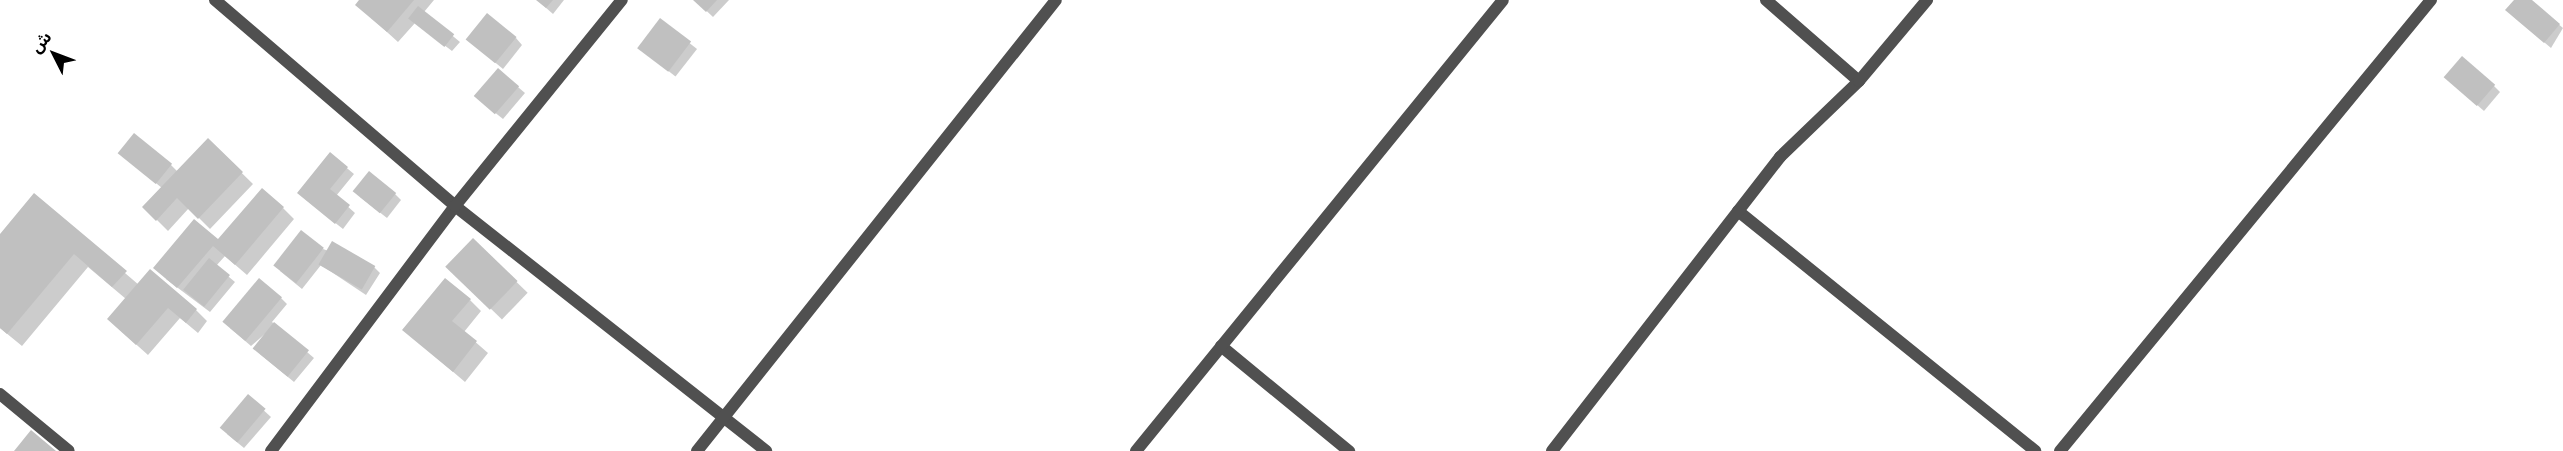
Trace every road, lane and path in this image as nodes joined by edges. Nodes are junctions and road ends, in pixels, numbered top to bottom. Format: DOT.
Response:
graph roads {
  1 [pos="215,0"];
  2 [pos="622,0"];
  3 [pos="1056,0"];
  4 [pos="1503,0"];
  5 [pos="1766,0"];
  6 [pos="1927,0"];
  7 [pos="2431,0"];
  8 [pos="1859,81"];
  9 [pos="455,206"];
  10 [pos="1738,211"];
  11 [pos="1221,346"];
  12 [pos="0,394"];
  13 [pos="724,417"];
  14 [pos="69,451"];
  15 [pos="271,451"];
  16 [pos="697,451"];
  17 [pos="766,451"];
  18 [pos="1136,451"];
  19 [pos="1349,451"];
  20 [pos="1552,451"];
  21 [pos="2035,451"];
  22 [pos="2060,451"];
  1 -- 9 [label="street"];
  2 -- 9 [label="street"];
  3 -- 13 [label="street"];
  4 -- 11 [label="street"];
  5 -- 8 [label="street"];
  6 -- 8 [label="street"];
  7 -- 22 [label="street"];
  8 -- 10 [label="street"];
  9 -- 13 [label="street"];
  9 -- 15 [label="street"];
  10 -- 20 [label="street"];
  10 -- 21 [label="street"];
  11 -- 18 [label="street"];
  11 -- 19 [label="street"];
  12 -- 14 [label="street"];
  13 -- 16 [label="street"];
  13 -- 17 [label="street"];
}
